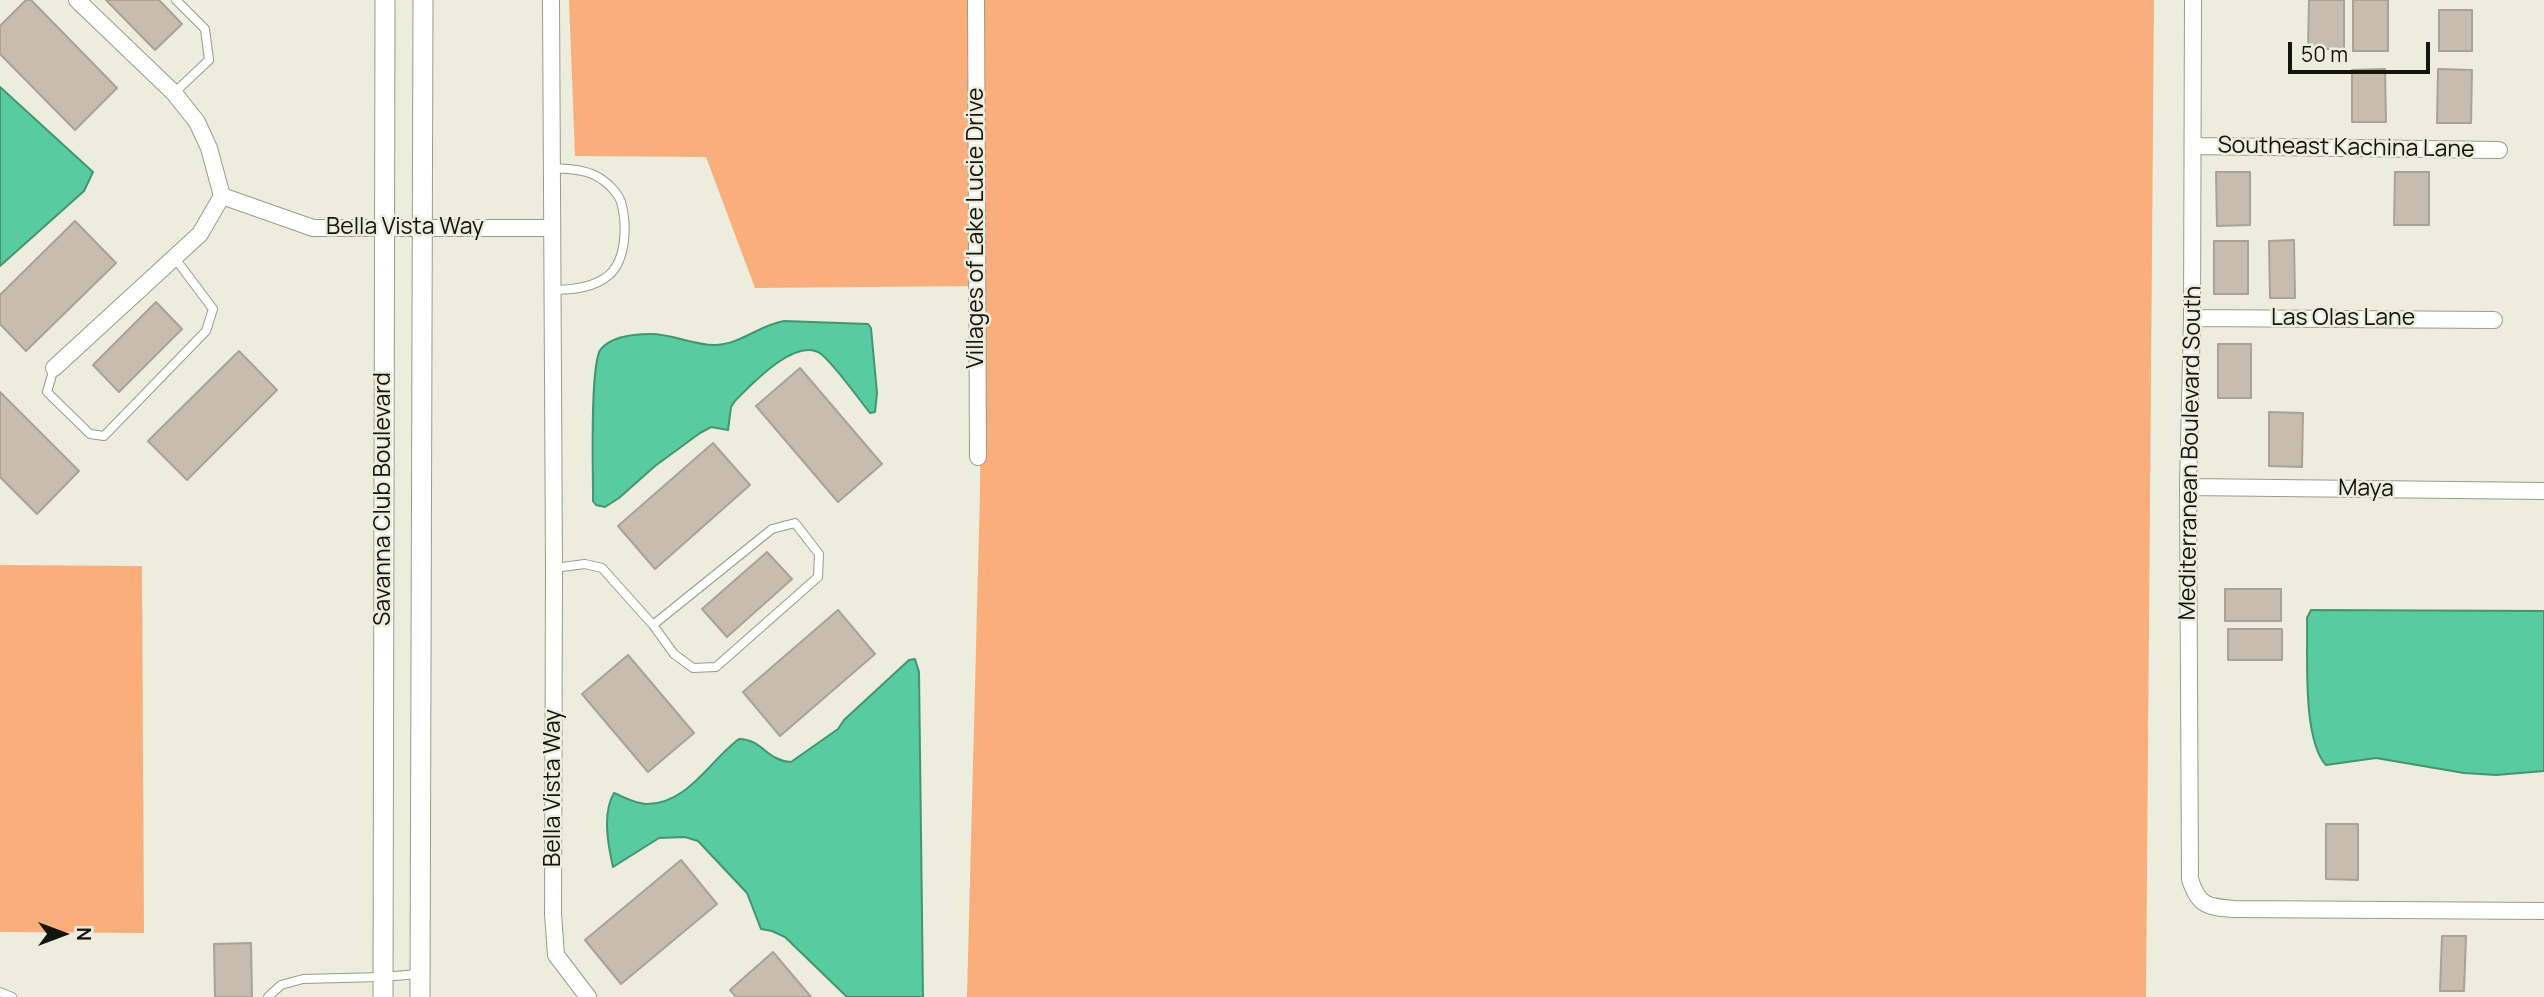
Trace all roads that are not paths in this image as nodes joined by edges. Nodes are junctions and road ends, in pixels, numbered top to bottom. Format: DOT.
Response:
graph roads {
  1 [pos="77,0"];
  2 [pos="176,0"];
  3 [pos="385,0"];
  4 [pos="423,0"];
  5 [pos="551,0"];
  6 [pos="976,0"];
  7 [pos="2193,0"];
  8 [pos="174,93"];
  9 [pos="2193,146"];
  10 [pos="2499,150"];
  11 [pos="551,169"];
  12 [pos="222,196"];
  13 [pos="386,228"];
  14 [pos="422,228"];
  15 [pos="552,228"];
  16 [pos="174,257"];
  17 [pos="552,290"];
  18 [pos="2192,318"];
  19 [pos="2494,320"];
  20 [pos="54,368"];
  21 [pos="978,457"];
  22 [pos="2189,487"];
  23 [pos="2544,491"];
  24 [pos="554,568"];
  25 [pos="653,625"];
  26 [pos="2544,911"];
  27 [pos="420,974"];
  28 [pos="382,987"];
  29 [pos="0,992"];
  30 [pos="12,997"];
  31 [pos="268,997"];
  32 [pos="420,997"];
  33 [pos="588,997"];
  1 -- 8 [label="street"];
  2 -- 8 [label="lane"];
  3 -- 13 [label="street, Savanna Club Boulevard"];
  4 -- 14 [label="street, Savanna Club Boulevard"];
  5 -- 11 [label="street, Bella Vista Way"];
  6 -- 21 [label="street, Villages of Lake Lucie Drive"];
  7 -- 9 [label="street, Mediterranean Boulevard South"];
  8 -- 12 [label="street"];
  9 -- 10 [label="street, Southeast Kachina Lane"];
  9 -- 18 [label="street, Mediterranean Boulevard South"];
  11 -- 15 [label="street, Bella Vista Way"];
  11 -- 17 [label="lane"];
  12 -- 13 [label="street, Bella Vista Way"];
  12 -- 16 [label="street"];
  13 -- 14 [label="street, Bella Vista Way"];
  13 -- 28 [label="street, Savanna Club Boulevard"];
  14 -- 15 [label="street, Bella Vista Way"];
  14 -- 27 [label="street, Savanna Club Boulevard"];
  15 -- 17 [label="street, Bella Vista Way"];
  16 -- 20 [label="street"];
  16 -- 20 [label="lane"];
  17 -- 24 [label="street, Bella Vista Way"];
  18 -- 19 [label="street, Las Olas Lane"];
  18 -- 22 [label="street, Mediterranean Boulevard South"];
  22 -- 23 [label="street, Maya"];
  22 -- 26 [label="street, Mediterranean Boulevard South"];
  24 -- 25 [label="lane"];
  24 -- 33 [label="street, Bella Vista Way"];
  25 -- 25 [label="lane"];
  27 -- 28 [label="lane"];
  27 -- 32 [label="street, Savanna Club Boulevard"];
  28 -- 31 [label="lane"];
  29 -- 30 [label="lane"];
}
